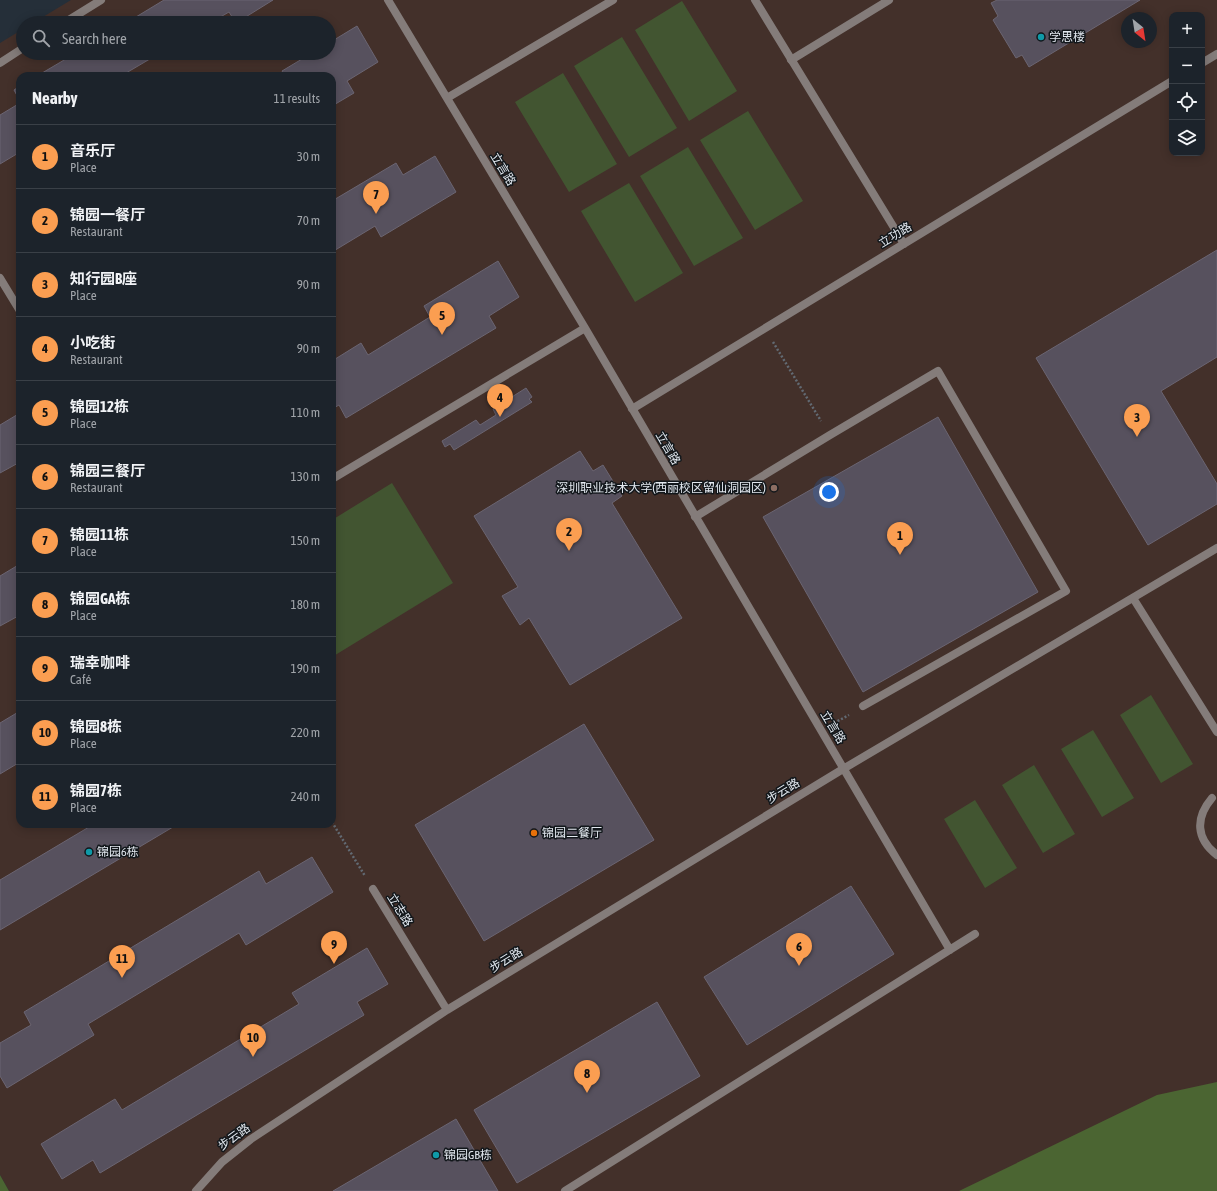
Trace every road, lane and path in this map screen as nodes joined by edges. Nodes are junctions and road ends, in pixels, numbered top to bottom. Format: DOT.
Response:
graph roads {
  1 [pos="101,0"];
  2 [pos="388,0"];
  3 [pos="613,0"];
  4 [pos="755,0"];
  5 [pos="889,0"];
  6 [pos="75,16"];
  7 [pos="16,53"];
  8 [pos="1217,54"];
  9 [pos="791,60"];
  10 [pos="1205,61"];
  11 [pos="0,63"];
  12 [pos="1169,83"];
  13 [pos="447,98"];
  14 [pos="904,244"];
  15 [pos="0,278"];
  16 [pos="16,304"];
  17 [pos="585,328"];
  18 [pos="764,328"];
  19 [pos="632,409"];
  20 [pos="830,435"];
  21 [pos="336,477"];
  22 [pos="695,517"];
  23 [pos="1217,548"];
  24 [pos="1133,598"];
  25 [pos="863,706"];
  26 [pos="821,731"];
  27 [pos="1217,732"];
  28 [pos="844,768"];
  29 [pos="1212,798"];
  30 [pos="336,828"];
  31 [pos="1217,855"];
  32 [pos="373,889"];
  33 [pos="975,934"];
  34 [pos="950,950"];
  35 [pos="447,1010"];
  36 [pos="196,1191"];
  37 [pos="565,1191"];
  1 -- 6 [label="street"];
  2 -- 13 [label="street, 立言路"];
  3 -- 13 [label="street"];
  4 -- 9 [label="street"];
  5 -- 9 [label="street"];
  7 -- 11 [label="street"];
  8 -- 10 [label="street"];
  9 -- 14 [label="street"];
  12 -- 14 [label="street, 立功路"];
  13 -- 17 [label="street, 立言路"];
  14 -- 18 [label="street, 立功路"];
  15 -- 16 [label="street"];
  17 -- 19 [label="street, 立言路"];
  17 -- 21 [label="street"];
  18 -- 19 [label="street, 立功路"];
  18 -- 20 [label="path"];
  19 -- 22 [label="street, 立言路"];
  20 -- 22 [label="street"];
  20 -- 25 [label="street"];
  22 -- 26 [label="street, 立言路"];
  23 -- 24 [label="street, 步云路"];
  24 -- 27 [label="street"];
  24 -- 28 [label="street, 步云路"];
  25 -- 26 [label="path"];
  26 -- 28 [label="street, 立言路"];
  28 -- 34 [label="street, 立言路"];
  28 -- 35 [label="street, 步云路"];
  29 -- 31 [label="street"];
  30 -- 32 [label="path, 立志路"];
  32 -- 35 [label="street, 立志路"];
  33 -- 34 [label="street"];
  34 -- 37 [label="street"];
  35 -- 36 [label="street, 步云路"];
}
